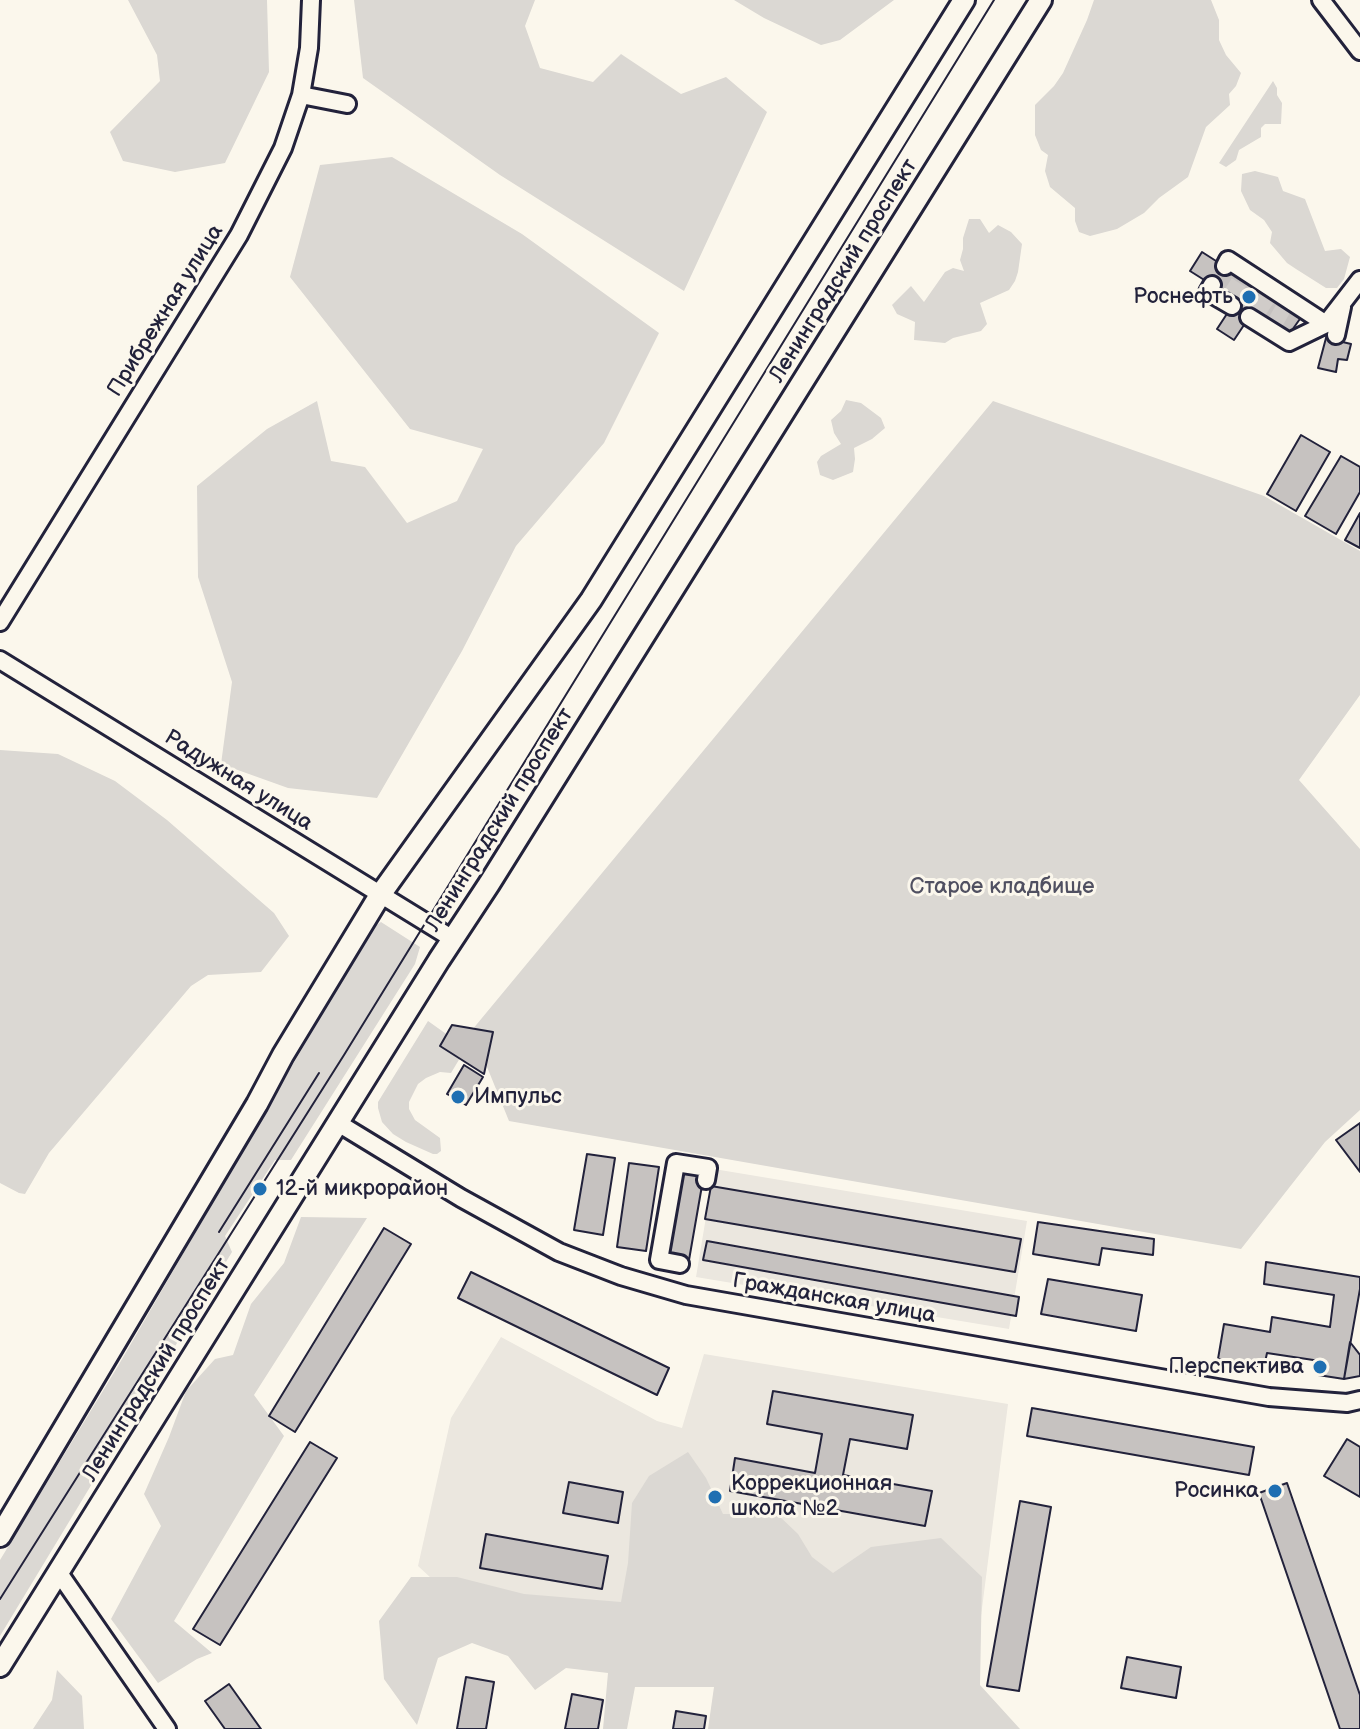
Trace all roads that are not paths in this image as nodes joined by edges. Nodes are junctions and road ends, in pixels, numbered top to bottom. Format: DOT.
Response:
graph roads {
  1 [pos="311,0"];
  2 [pos="964,0"];
  3 [pos="1321,0"];
  4 [pos="1041,3"];
  5 [pos="1360,51"];
  6 [pos="301,95"];
  7 [pos="347,104"];
  8 [pos="1225,266"];
  9 [pos="1360,280"];
  10 [pos="1212,285"];
  11 [pos="1229,301"];
  12 [pos="1253,316"];
  13 [pos="1331,330"];
  14 [pos="0,622"];
  15 [pos="0,660"];
  16 [pos="380,895"];
  17 [pos="453,939"];
  18 [pos="338,1123"];
  19 [pos="706,1180"];
  20 [pos="680,1264"];
  21 [pos="1360,1400"];
  22 [pos="0,1536"];
  23 [pos="59,1573"];
  24 [pos="0,1666"];
  25 [pos="167,1729"];
  1 -- 6 [label="street, Прибрежная улица"];
  2 -- 16 [label="main road, Ленинградский проспект"];
  3 -- 5 [label="street"];
  4 -- 17 [label="main road, Ленинградский проспект"];
  6 -- 7 [label="street"];
  6 -- 14 [label="street, Прибрежная улица"];
  8 -- 13 [label="street"];
  9 -- 13 [label="street"];
  10 -- 11 [label="street"];
  12 -- 13 [label="street"];
  15 -- 16 [label="street, Радужная улица"];
  16 -- 17 [label="street, Радужная улица"];
  16 -- 22 [label="main road, Ленинградский проспект"];
  17 -- 18 [label="main road, Ленинградский проспект"];
  18 -- 21 [label="street, Гражданская улица"];
  18 -- 23 [label="main road, Ленинградский проспект"];
  19 -- 20 [label="street"];
  23 -- 24 [label="main road, Ленинградский проспект"];
  23 -- 25 [label="street"];
}
